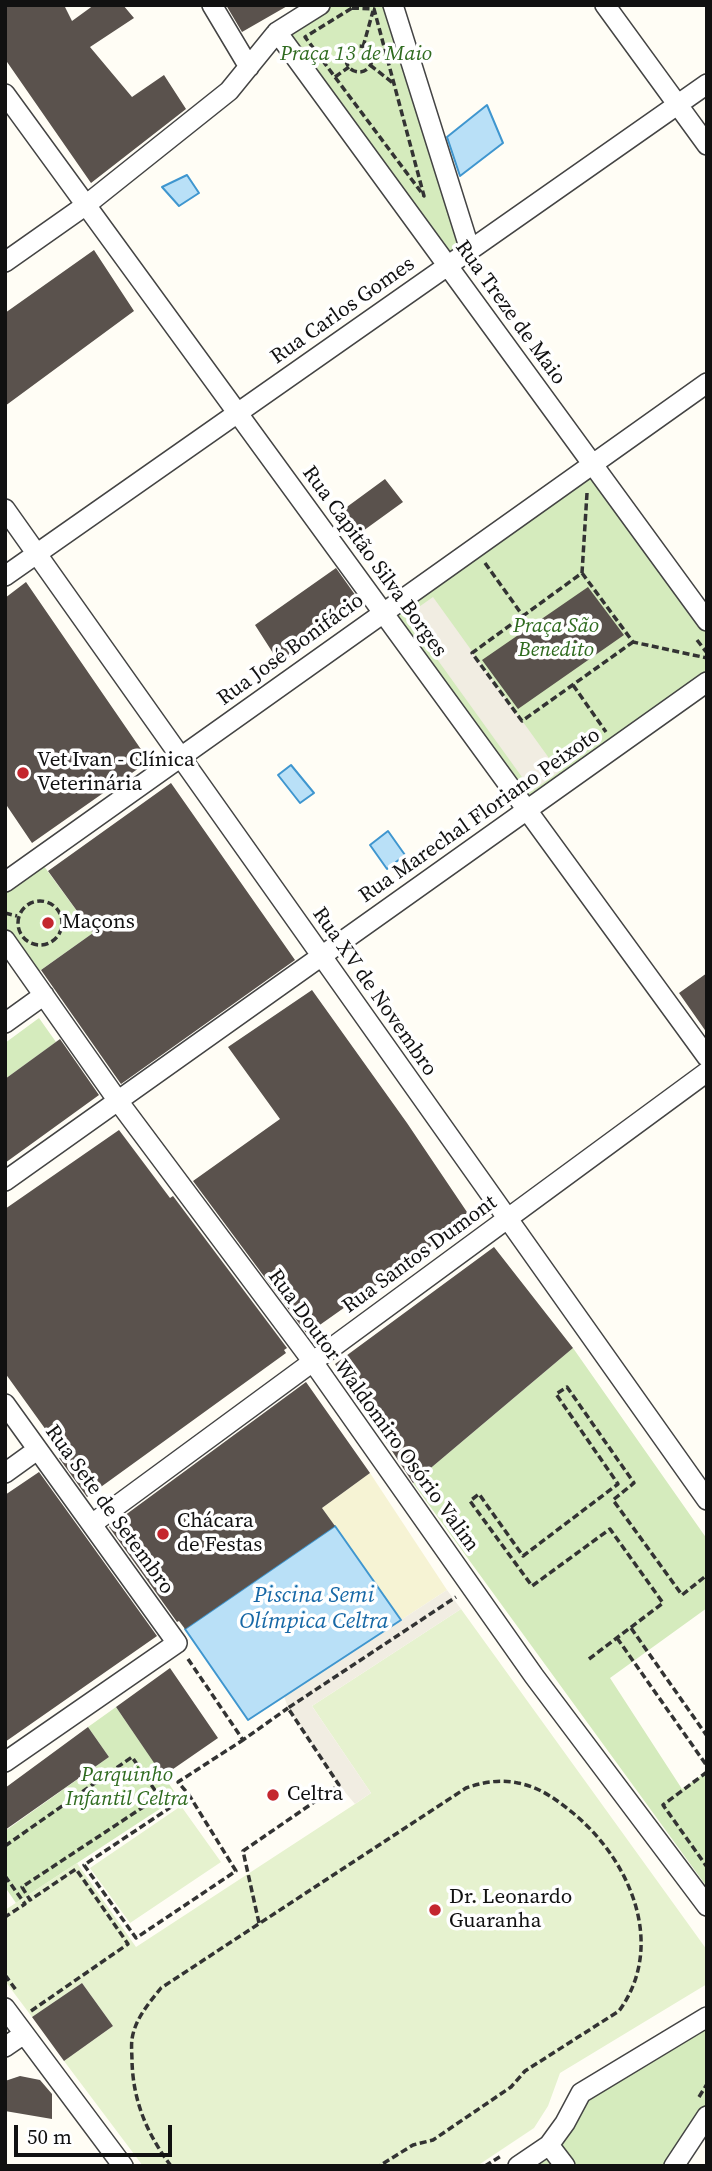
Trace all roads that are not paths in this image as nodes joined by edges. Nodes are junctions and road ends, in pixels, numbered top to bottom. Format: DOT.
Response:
graph roads {
  1 [pos="212,5"];
  2 [pos="320,5"];
  3 [pos="605,5"];
  4 [pos="384,7"];
  5 [pos="277,32"];
  6 [pos="249,67"];
  7 [pos="707,84"];
  8 [pos="5,94"];
  9 [pos="677,104"];
  10 [pos="707,145"];
  11 [pos="86,205"];
  12 [pos="470,250"];
  13 [pos="5,262"];
  14 [pos="448,265"];
  15 [pos="707,383"];
  16 [pos="237,413"];
  17 [pos="592,463"];
  18 [pos="5,509"];
  19 [pos="37,554"];
  20 [pos="5,576"];
  21 [pos="383,612"];
  22 [pos="707,621"];
  23 [pos="707,682"];
  24 [pos="180,758"];
  25 [pos="527,810"];
  26 [pos="5,882"];
  27 [pos="5,940"];
  28 [pos="321,957"];
  29 [pos="44,995"];
  30 [pos="5,1023"];
  31 [pos="707,1057"];
  32 [pos="707,1072"];
  33 [pos="118,1101"];
  34 [pos="5,1181"];
  35 [pos="507,1219"];
  36 [pos="313,1362"];
  37 [pos="5,1404"];
  38 [pos="37,1450"];
  39 [pos="5,1473"];
  40 [pos="705,1494"];
  41 [pos="92,1524"];
  42 [pos="5,1762"];
  43 [pos="707,1906"];
  44 [pos="12,2001"];
  45 [pos="707,2017"];
  46 [pos="24,2034"];
  47 [pos="5,2046"];
  48 [pos="707,2116"];
  49 [pos="549,2145"];
  50 [pos="123,2166"];
  51 [pos="518,2166"];
  52 [pos="565,2166"];
  53 [pos="674,2166"];
  1 -- 6 [label="street"];
  2 -- 5 [label="street"];
  3 -- 9 [label="street"];
  4 -- 12 [label="street, Rua Treze de Maio"];
  5 -- 6 [label="street"];
  5 -- 14 [label="street, Rua Treze de Maio"];
  6 -- 11 [label="street"];
  7 -- 9 [label="street, Rua Carlos Gomes"];
  8 -- 11 [label="street, Rua Capitão Silva Borges"];
  9 -- 10 [label="street"];
  9 -- 12 [label="street, Rua Carlos Gomes"];
  11 -- 13 [label="street"];
  11 -- 16 [label="street, Rua Capitão Silva Borges"];
  12 -- 14 [label="street, Rua Carlos Gomes"];
  14 -- 16 [label="street, Rua Carlos Gomes"];
  14 -- 17 [label="street, Rua Treze de Maio"];
  15 -- 17 [label="street, Rua José Bonifácio"];
  16 -- 19 [label="street, Rua Carlos Gomes"];
  16 -- 21 [label="street, Rua Capitão Silva Borges"];
  17 -- 21 [label="street, Rua José Bonifácio"];
  17 -- 22 [label="street, Rua Treze de Maio"];
  18 -- 19 [label="street, Rua XV de Novembro"];
  19 -- 20 [label="street, Rua Carlos Gomes"];
  19 -- 24 [label="street, Rua XV de Novembro"];
  21 -- 24 [label="street, Rua José Bonifácio"];
  21 -- 25 [label="street, Rua Capitão Silva Borges"];
  23 -- 25 [label="street, Rua Marechal Floriano Peixoto"];
  24 -- 26 [label="street, Rua José Bonifácio"];
  24 -- 28 [label="street, Rua XV de Novembro"];
  25 -- 28 [label="street, Rua Marechal Floriano Peixoto"];
  25 -- 31 [label="street, Rua Capitão Silva Borges"];
  27 -- 29 [label="street, Rua Doutor Waldomiro Osório Valim"];
  28 -- 33 [label="street, Rua Marechal Floriano Peixoto"];
  28 -- 35 [label="street, Rua XV de Novembro"];
  29 -- 30 [label="street"];
  29 -- 33 [label="street, Rua Doutor Waldomiro Osório Valim"];
  32 -- 35 [label="street, Rua Santos Dumont"];
  33 -- 34 [label="street, Rua Marechal Floriano Peixoto"];
  33 -- 36 [label="street, Rua Doutor Waldomiro Osório Valim"];
  35 -- 36 [label="street, Rua Santos Dumont"];
  35 -- 40 [label="street, Rua XV de Novembro"];
  36 -- 41 [label="street, Rua Santos Dumont"];
  36 -- 43 [label="street, Rua Doutor Waldomiro Osório Valim"];
  37 -- 38 [label="street, Rua Sete de Setembro"];
  38 -- 39 [label="street"];
  38 -- 41 [label="street, Rua Sete de Setembro"];
  41 -- 42 [label="street, Rua Sete de Setembro"];
  44 -- 46 [label="street"];
  45 -- 49 [label="street"];
  46 -- 47 [label="street"];
  46 -- 50 [label="street"];
  48 -- 53 [label="street"];
  49 -- 51 [label="street"];
  49 -- 52 [label="street"];
}
